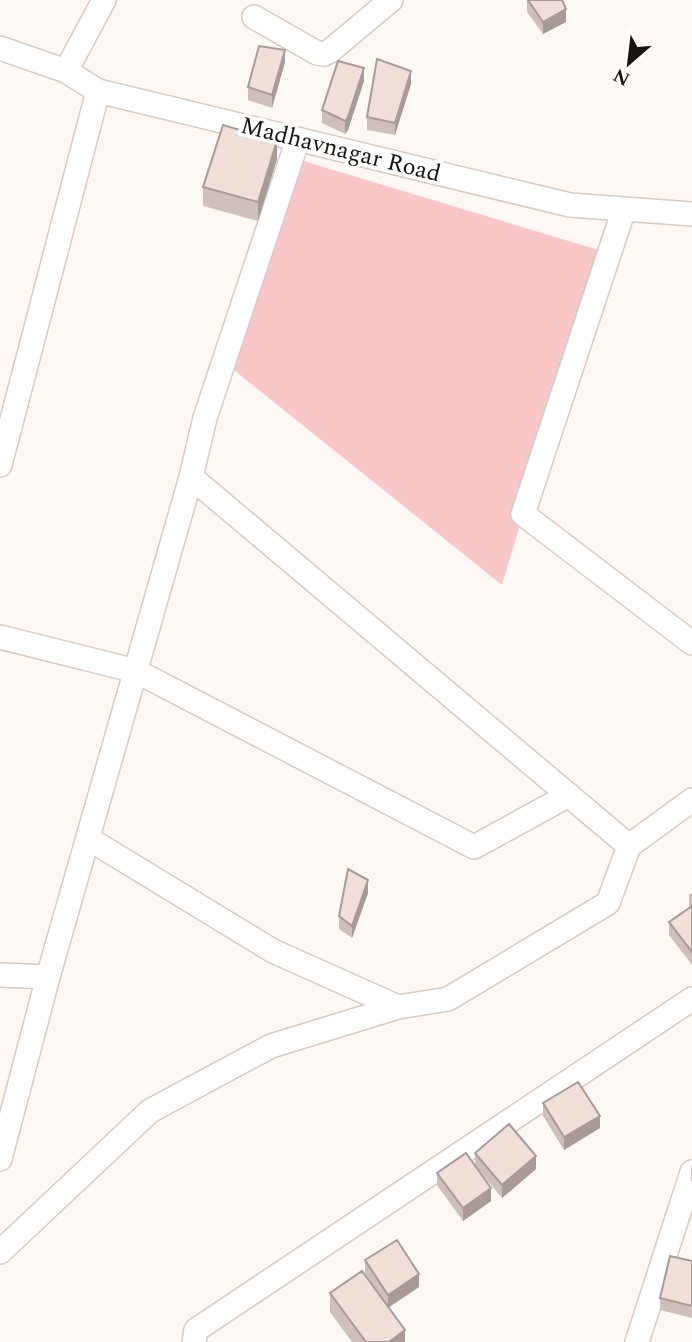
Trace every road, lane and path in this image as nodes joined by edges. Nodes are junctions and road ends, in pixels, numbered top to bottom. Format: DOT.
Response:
graph roads {
  1 [pos="104,0"];
  2 [pos="391,0"];
  3 [pos="254,17"];
  4 [pos="0,48"];
  5 [pos="66,71"];
  6 [pos="98,91"];
  7 [pos="298,139"];
  8 [pos="624,209"];
  9 [pos="692,214"];
  10 [pos="0,465"];
  11 [pos="191,477"];
  12 [pos="0,637"];
  13 [pos="692,643"];
  14 [pos="136,671"];
  15 [pos="569,795"];
  16 [pos="692,800"];
  17 [pos="89,839"];
  18 [pos="629,846"];
  19 [pos="0,975"];
  20 [pos="48,977"];
  21 [pos="692,999"];
  22 [pos="398,1007"];
  23 [pos="0,1159"];
  24 [pos="692,1172"];
  25 [pos="0,1252"];
  26 [pos="194,1342"];
  27 [pos="637,1342"];
  1 -- 5 [label="street"];
  2 -- 3 [label="street"];
  4 -- 5 [label="street, Madhavnagar Road"];
  5 -- 6 [label="street, Madhavnagar Road"];
  6 -- 7 [label="street, Madhavnagar Road"];
  6 -- 10 [label="street"];
  7 -- 8 [label="street, Madhavnagar Road"];
  7 -- 11 [label="street"];
  8 -- 9 [label="street, Madhavnagar Road"];
  8 -- 13 [label="street"];
  11 -- 14 [label="street"];
  11 -- 15 [label="street"];
  12 -- 14 [label="street"];
  14 -- 15 [label="street"];
  14 -- 17 [label="street"];
  15 -- 18 [label="street"];
  16 -- 18 [label="street"];
  17 -- 20 [label="street"];
  17 -- 22 [label="street"];
  18 -- 22 [label="street"];
  19 -- 20 [label="street"];
  20 -- 23 [label="street"];
  21 -- 26 [label="street"];
  22 -- 25 [label="street"];
  24 -- 27 [label="street"];
}
